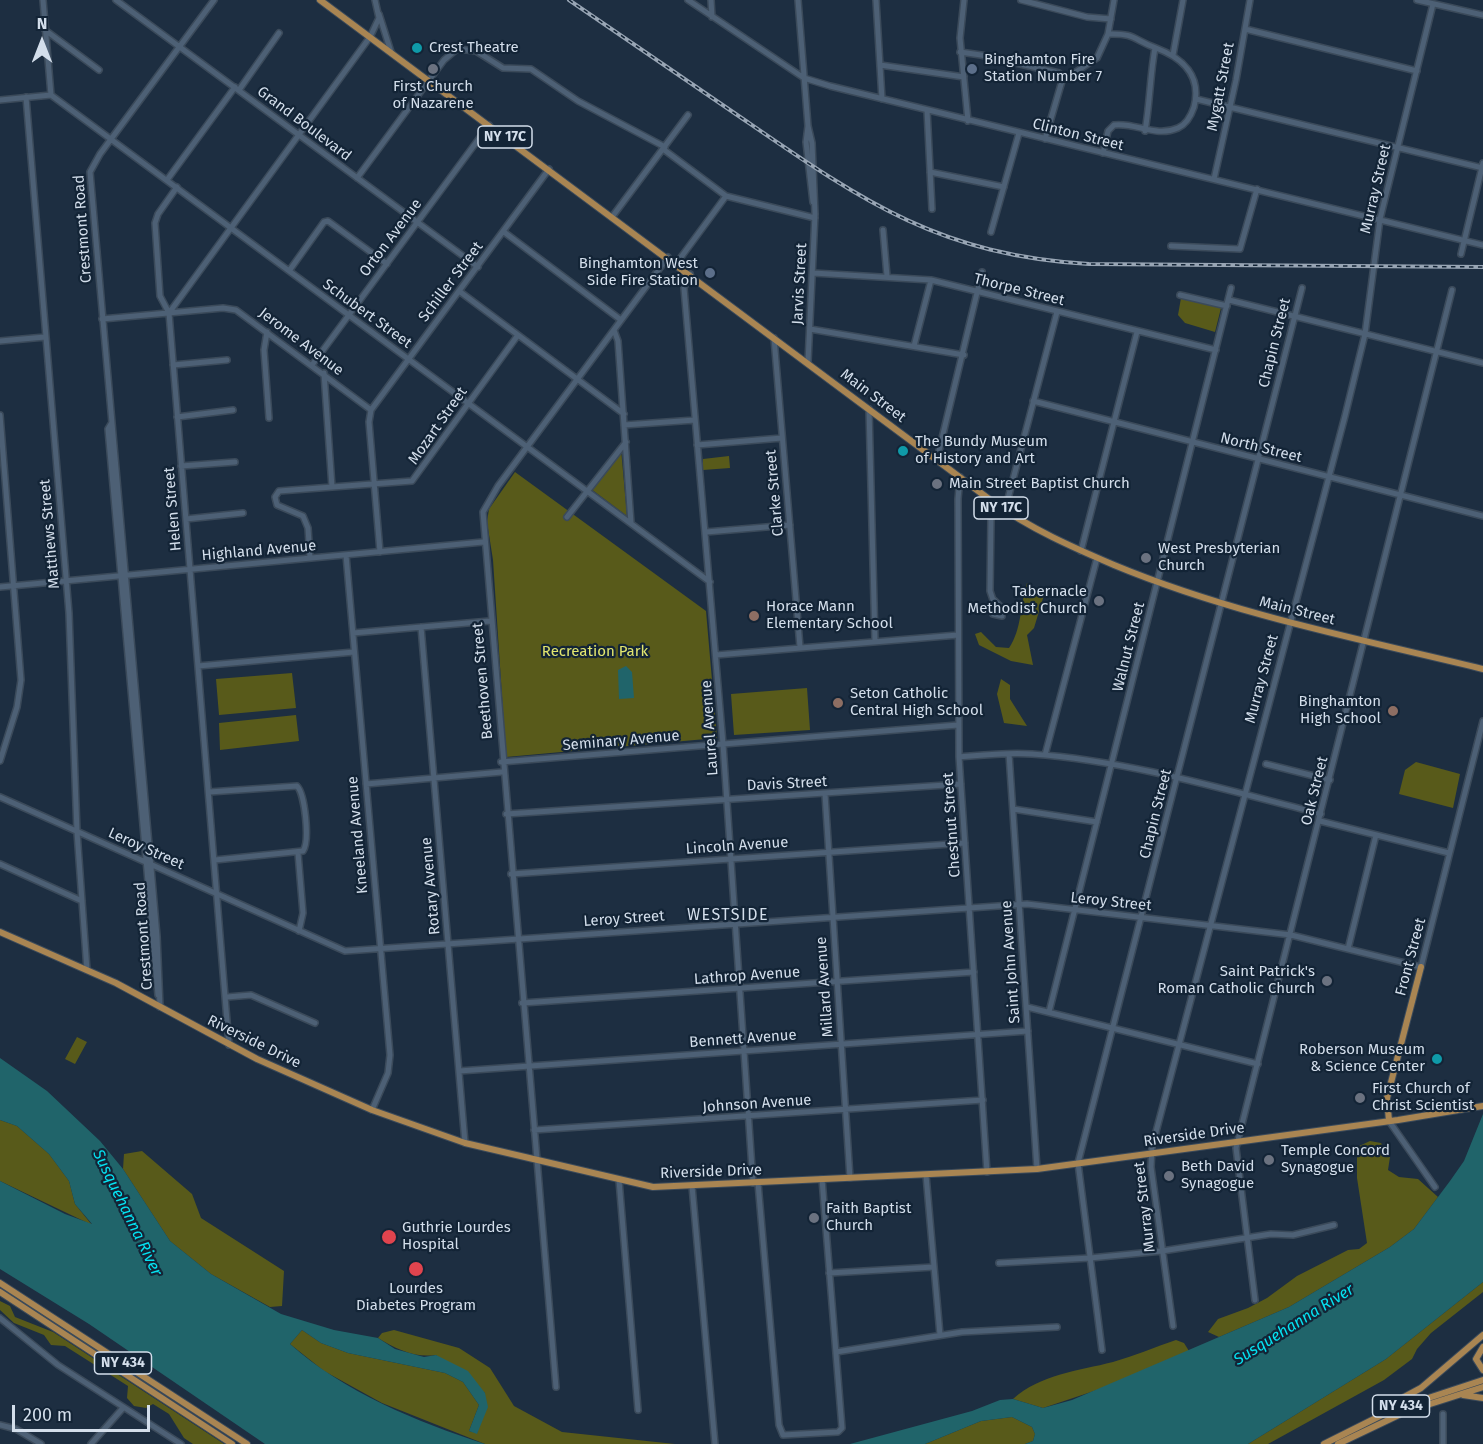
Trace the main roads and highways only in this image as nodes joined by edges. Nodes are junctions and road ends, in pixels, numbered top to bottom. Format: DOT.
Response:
graph roads {
  1 [pos="320,0"];
  2 [pos="1483,669"];
  3 [pos="0,932"];
  4 [pos="1421,967"];
  5 [pos="1483,1106"];
  6 [pos="1389,1121"];
  7 [pos="0,1283"];
  8 [pos="0,1292"];
  9 [pos="1483,1335"];
  10 [pos="1483,1347"];
  11 [pos="1483,1370"];
  12 [pos="1483,1380"];
  13 [pos="1483,1387"];
  14 [pos="1445,1398"];
  15 [pos="1483,1398"];
  16 [pos="1364,1422"];
  17 [pos="232,1444"];
  18 [pos="246,1444"];
  19 [pos="1324,1444"];
  20 [pos="1338,1444"];
  1 -- 2 [label="main road, Main Street / NY 17C"];
  3 -- 6 [label="main road, Riverside Drive"];
  4 -- 6 [label="main road, Front Street"];
  5 -- 6 [label="main road, Riverside Drive"];
  7 -- 18 [label="main road, NY 434"];
  8 -- 17 [label="main road, NY 434"];
  9 -- 16 [label="main road"];
  10 -- 11 [label="main road"];
  12 -- 16 [label="main road, NY 434"];
  13 -- 14 [label="main road, NY 434"];
  14 -- 15 [label="main road"];
  14 -- 20 [label="main road, NY 434"];
  16 -- 19 [label="main road, NY 434"];
}
